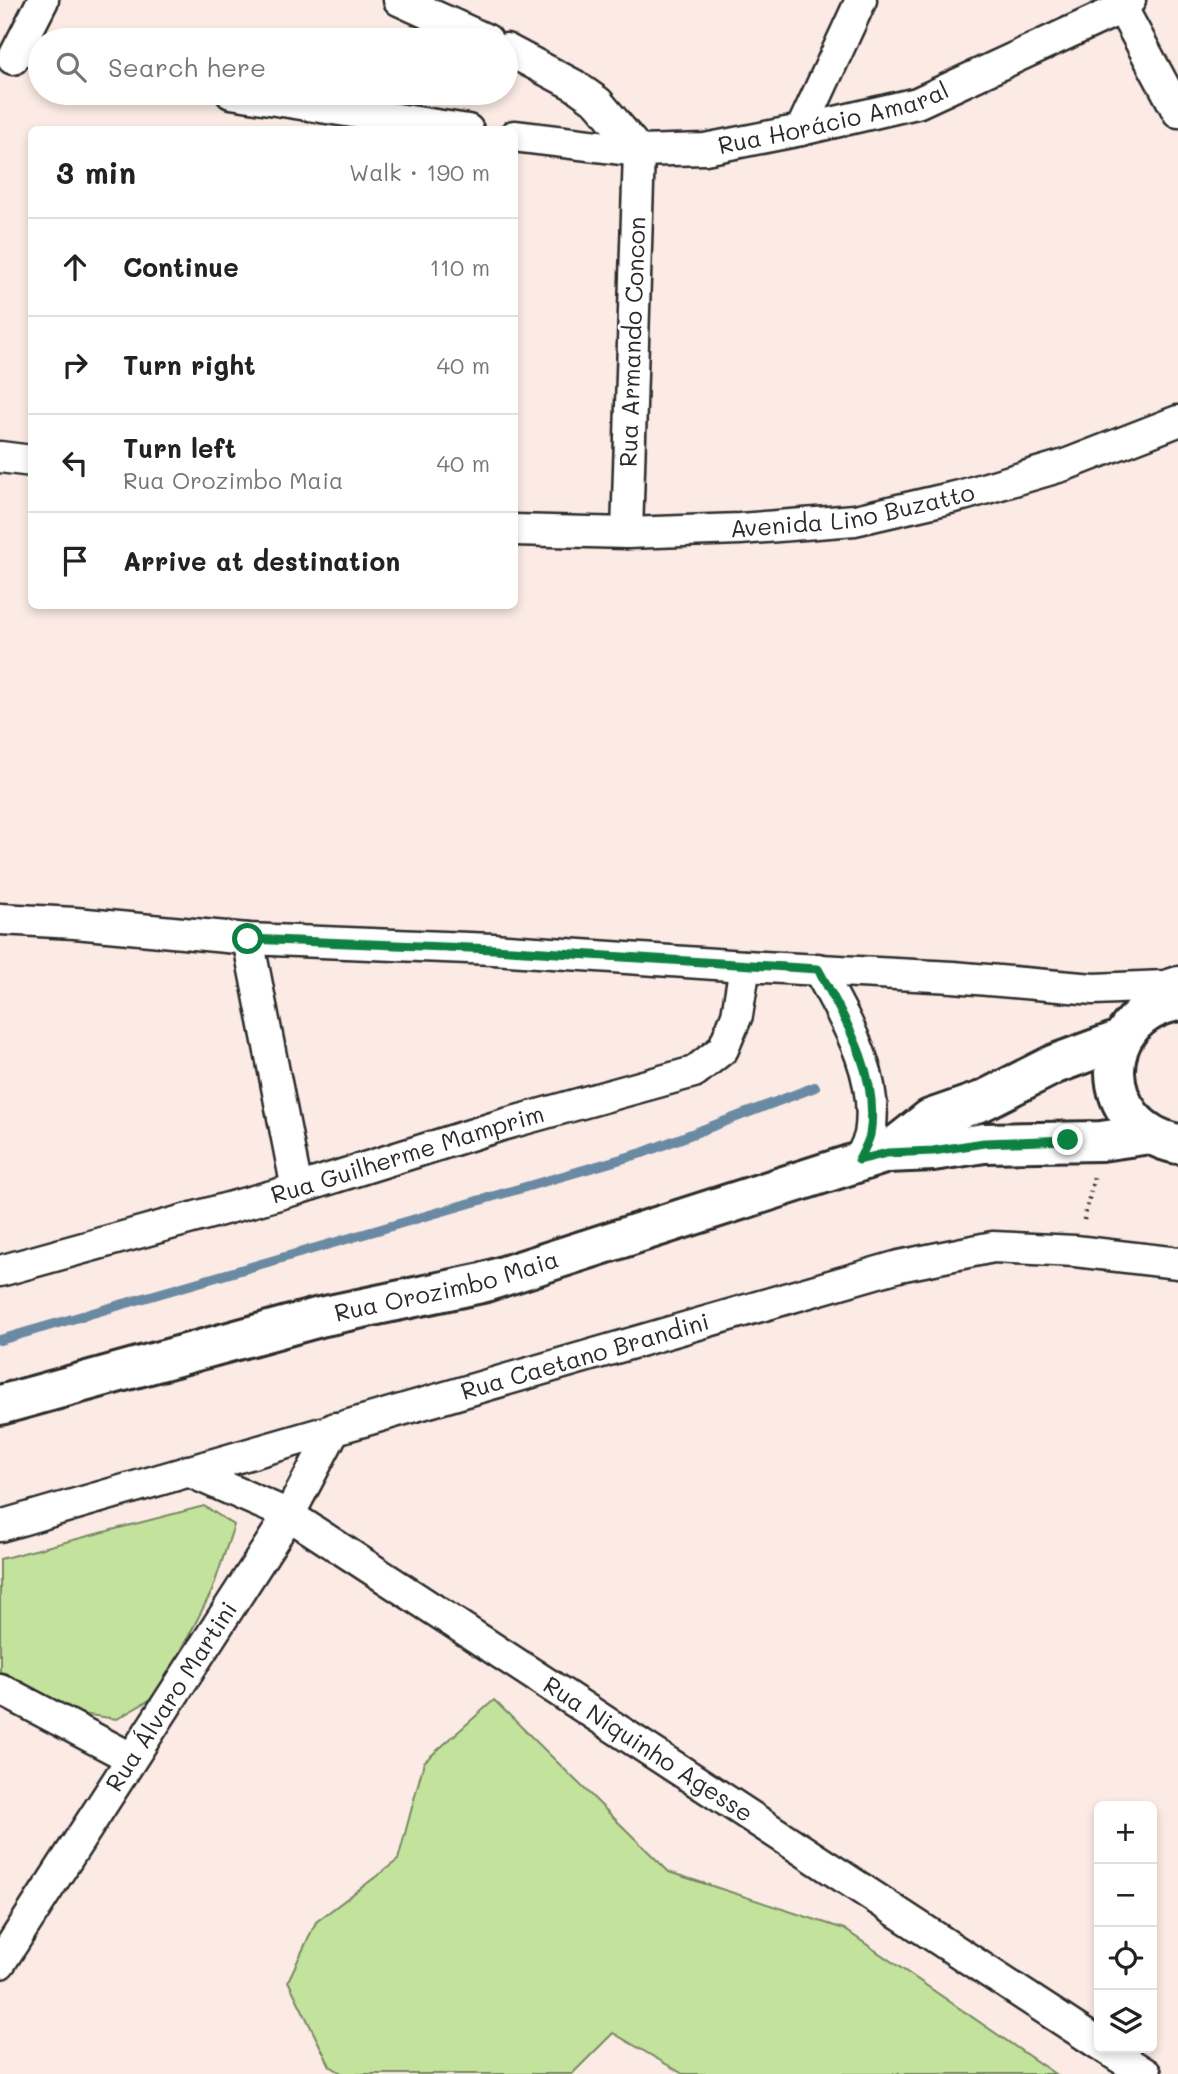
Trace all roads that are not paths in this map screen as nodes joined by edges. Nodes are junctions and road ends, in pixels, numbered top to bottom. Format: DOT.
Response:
graph roads {
  1 [pos="43,0"];
  2 [pos="399,0"];
  3 [pos="861,0"];
  4 [pos="1126,4"];
  5 [pos="442,9"];
  6 [pos="31,28"];
  7 [pos="470,28"];
  8 [pos="28,36"];
  9 [pos="518,55"];
  10 [pos="18,60"];
  11 [pos="308,105"];
  12 [pos="1178,112"];
  13 [pos="442,126"];
  14 [pos="801,130"];
  15 [pos="518,136"];
  16 [pos="639,151"];
  17 [pos="1178,421"];
  18 [pos="0,457"];
  19 [pos="28,460"];
  20 [pos="518,530"];
  21 [pos="627,533"];
  22 [pos="0,919"];
  23 [pos="248,939"];
  24 [pos="745,967"];
  25 [pos="818,969"];
  26 [pos="1178,982"];
  27 [pos="1178,1001"];
  28 [pos="1120,1040"];
  29 [pos="1164,1139"];
  30 [pos="873,1157"];
  31 [pos="297,1189"];
  32 [pos="1178,1263"];
  33 [pos="0,1271"];
  34 [pos="0,1405"];
  35 [pos="335,1428"];
  36 [pos="188,1471"];
  37 [pos="289,1515"];
  38 [pos="0,1526"];
  39 [pos="0,1689"];
  40 [pos="131,1758"];
  41 [pos="0,1963"];
  42 [pos="1094,2041"];
  43 [pos="1113,2053"];
  44 [pos="1146,2074"];
  1 -- 6 [label="street"];
  2 -- 5 [label="street"];
  3 -- 14 [label="street"];
  4 -- 12 [label="street"];
  4 -- 14 [label="street, Rua Horácio Amaral"];
  5 -- 7 [label="street"];
  8 -- 10 [label="street"];
  9 -- 16 [label="street"];
  11 -- 13 [label="street"];
  14 -- 16 [label="street, Rua Horácio Amaral"];
  15 -- 16 [label="street, Rua Horácio Amaral"];
  16 -- 21 [label="street, Rua Armando Concon"];
  17 -- 21 [label="street, Avenida Lino Buzatto"];
  18 -- 19 [label="street"];
  20 -- 21 [label="street, Avenida Lino Buzatto"];
  22 -- 23 [label="street"];
  23 -- 24 [label="street"];
  23 -- 31 [label="street"];
  24 -- 25 [label="street"];
  24 -- 31 [label="street, Rua Guilherme Mamprim"];
  25 -- 26 [label="street"];
  25 -- 30 [label="street"];
  27 -- 28 [label="main road"];
  28 -- 29 [label="main road"];
  28 -- 30 [label="main road, Rua Orozimbo Maia"];
  29 -- 30 [label="main road, Rua Orozimbo Maia"];
  30 -- 34 [label="main road, Rua Orozimbo Maia"];
  31 -- 33 [label="street, Rua Guilherme Mamprim"];
  32 -- 35 [label="street, Rua Caetano Brandini"];
  35 -- 36 [label="street, Rua Caetano Brandini"];
  35 -- 37 [label="street, Rua Álvaro Martini"];
  36 -- 37 [label="street, Rua Niquinho Agesse"];
  36 -- 38 [label="street, Rua Caetano Brandini"];
  37 -- 40 [label="street, Rua Álvaro Martini"];
  37 -- 42 [label="street, Rua Niquinho Agesse"];
  39 -- 40 [label="street"];
  40 -- 41 [label="street, Rua Álvaro Martini"];
  43 -- 44 [label="street"];
}
